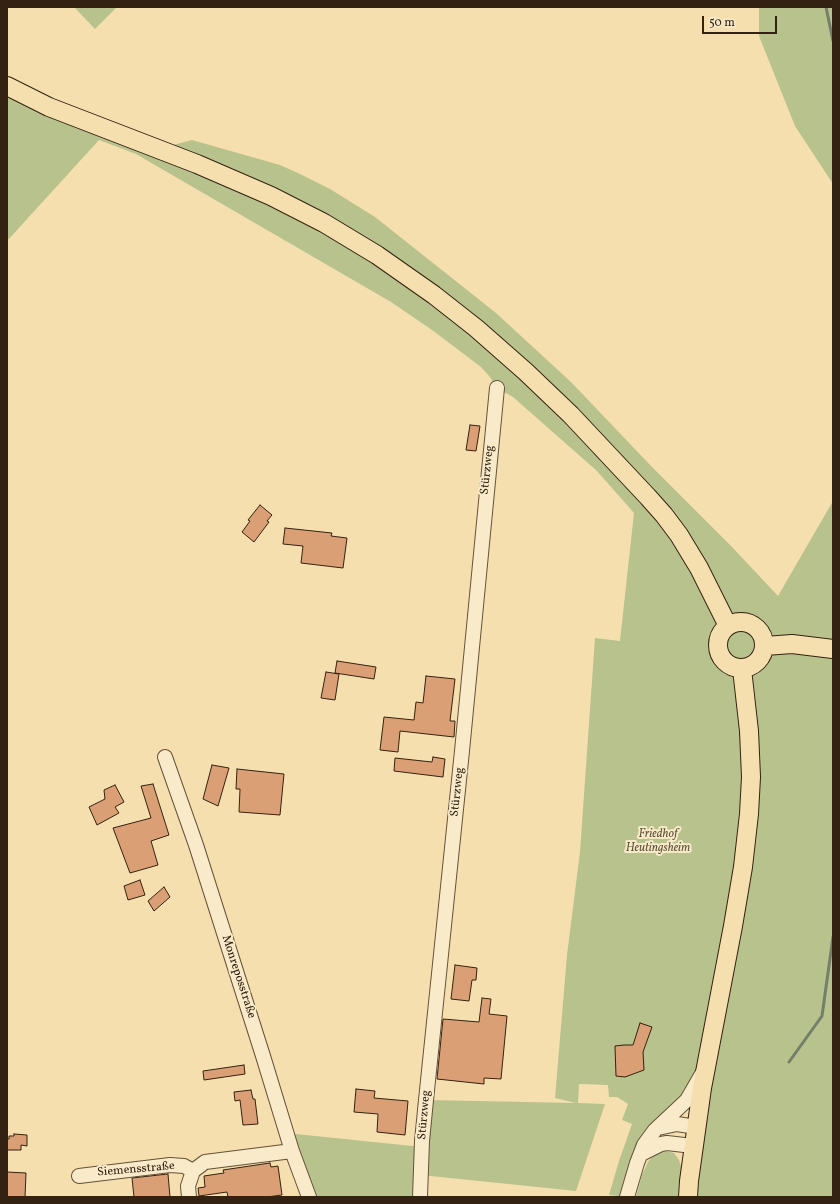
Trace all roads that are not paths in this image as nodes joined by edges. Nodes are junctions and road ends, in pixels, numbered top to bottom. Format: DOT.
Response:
graph roads {
  1 [pos="7,86"];
  2 [pos="497,388"];
  3 [pos="728,626"];
  4 [pos="764,646"];
  5 [pos="833,649"];
  6 [pos="742,669"];
  7 [pos="165,757"];
  8 [pos="710,1049"];
  9 [pos="696,1127"];
  10 [pos="658,1128"];
  11 [pos="693,1146"];
  12 [pos="292,1151"];
  13 [pos="641,1154"];
  14 [pos="193,1171"];
  15 [pos="79,1176"];
  16 [pos="189,1197"];
  17 [pos="309,1197"];
  18 [pos="420,1197"];
  19 [pos="627,1197"];
  20 [pos="688,1197"];
  1 -- 3 [label="main road"];
  2 -- 18 [label="street, Stürzweg"];
  3 -- 4 [label="main road"];
  3 -- 6 [label="main road"];
  4 -- 5 [label="main road"];
  4 -- 6 [label="main road"];
  6 -- 8 [label="main road"];
  7 -- 12 [label="street, Monreposstraße"];
  8 -- 9 [label="main road"];
  8 -- 10 [label="street"];
  9 -- 10 [label="street"];
  9 -- 11 [label="main road"];
  10 -- 13 [label="street"];
  11 -- 13 [label="street"];
  11 -- 20 [label="main road"];
  12 -- 14 [label="street, Siemensstraße"];
  12 -- 17 [label="street, Monreposstraße"];
  13 -- 19 [label="street"];
  14 -- 15 [label="street, Siemensstraße"];
  14 -- 16 [label="street, Siemensstraße"];
}
